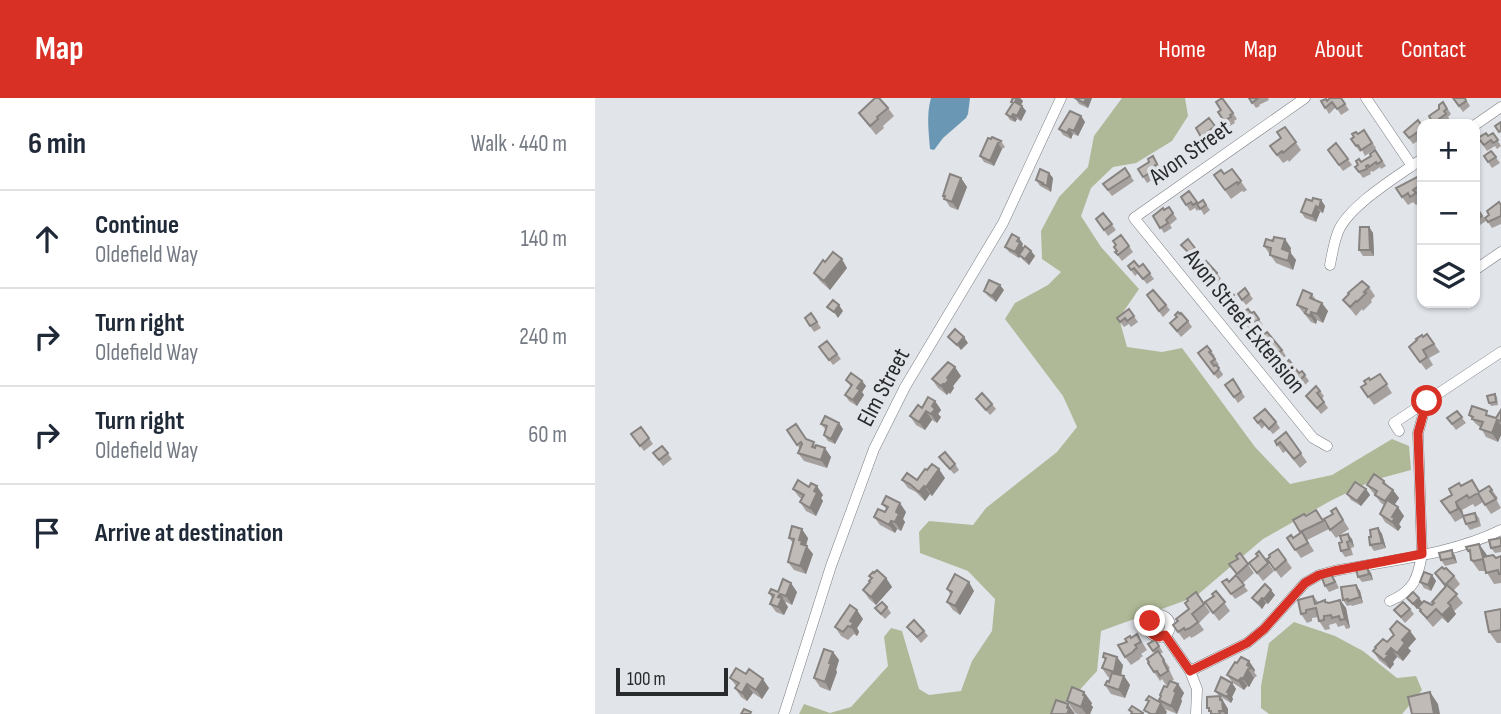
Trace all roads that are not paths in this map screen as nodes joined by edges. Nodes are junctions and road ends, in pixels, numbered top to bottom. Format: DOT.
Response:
graph roads {
  1 [pos="1061,98"];
  2 [pos="1366,98"];
  3 [pos="1297,100"];
  4 [pos="1501,107"];
  5 [pos="1480,122"];
  6 [pos="1417,162"];
  7 [pos="1412,166"];
  8 [pos="1135,218"];
  9 [pos="1501,252"];
  10 [pos="1330,265"];
  11 [pos="1480,267"];
  12 [pos="1501,352"];
  13 [pos="1427,401"];
  14 [pos="1399,431"];
  15 [pos="1327,446"];
  16 [pos="1501,530"];
  17 [pos="1422,554"];
  18 [pos="1390,601"];
  19 [pos="1165,635"];
  20 [pos="1190,671"];
  21 [pos="784,714"];
  22 [pos="1196,714"];
  1 -- 21 [label="street, Elm Street"];
  2 -- 7 [label="street"];
  3 -- 8 [label="street, Avon Street"];
  4 -- 5 [label="street"];
  6 -- 7 [label="street"];
  7 -- 10 [label="street"];
  8 -- 15 [label="street, Avon Street Extension"];
  9 -- 11 [label="street"];
  12 -- 13 [label="street"];
  13 -- 14 [label="street"];
  13 -- 17 [label="street"];
  16 -- 17 [label="street"];
  17 -- 18 [label="street"];
  17 -- 20 [label="street"];
  19 -- 20 [label="street"];
  20 -- 22 [label="street"];
}
